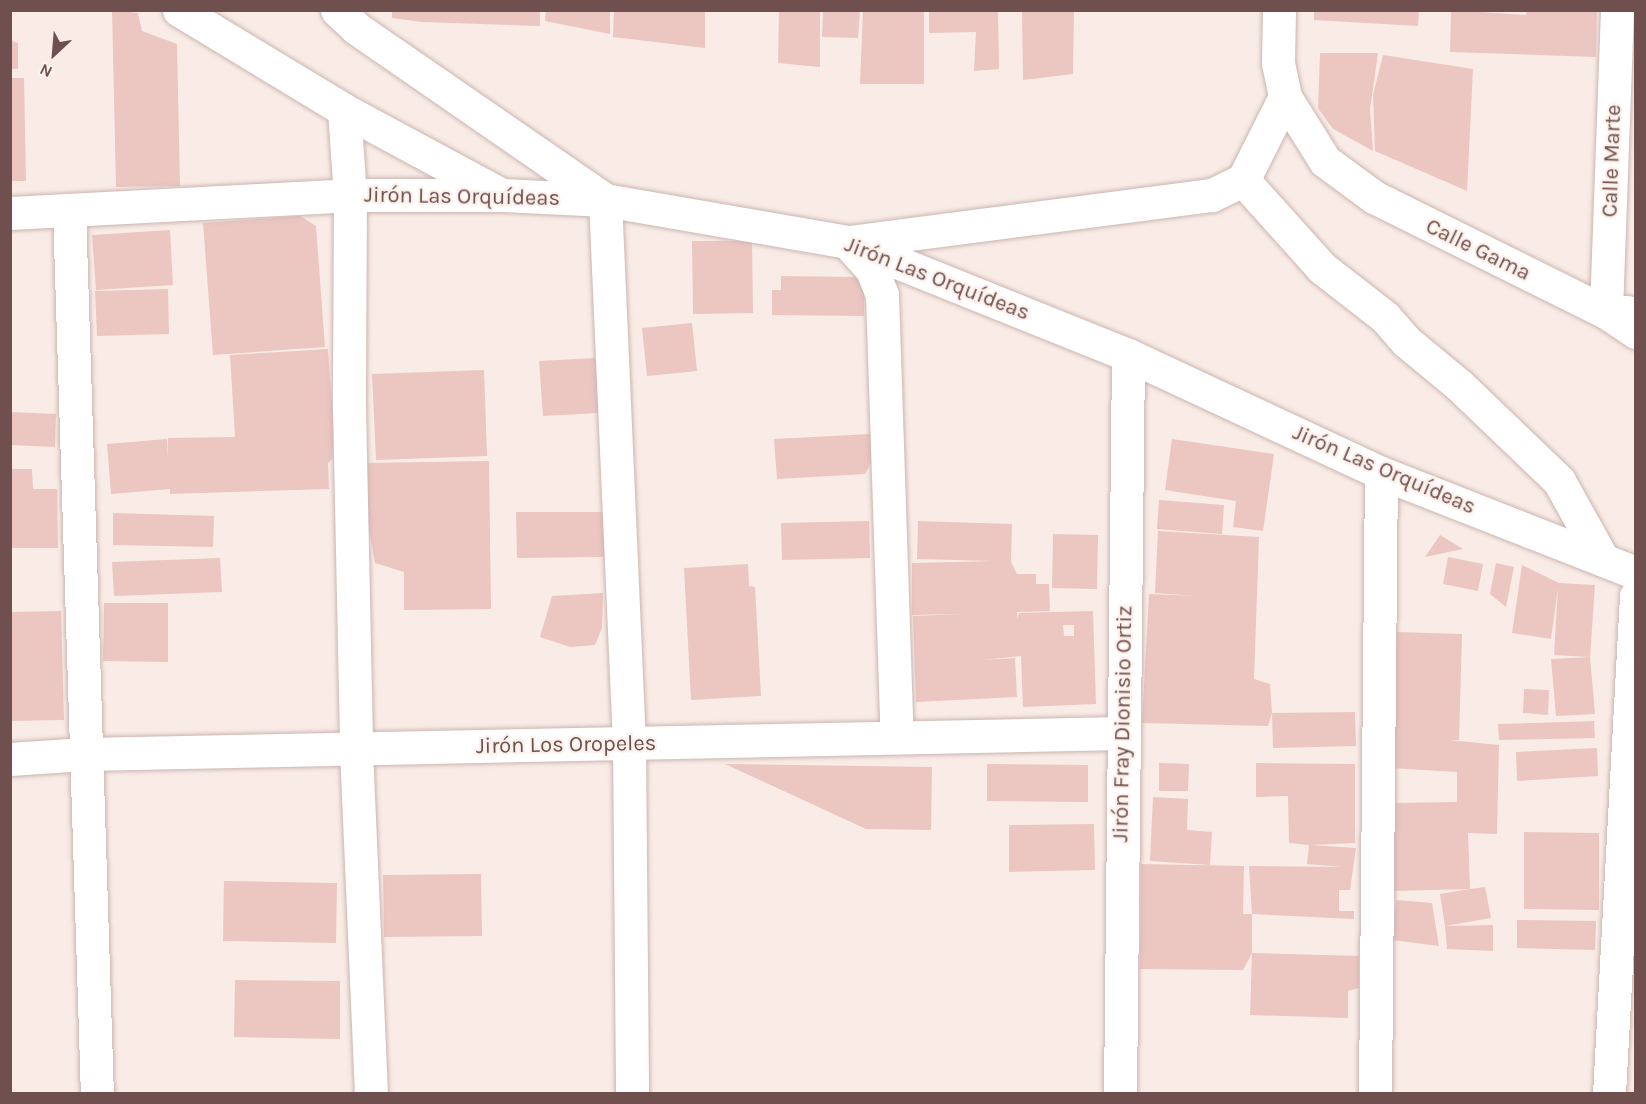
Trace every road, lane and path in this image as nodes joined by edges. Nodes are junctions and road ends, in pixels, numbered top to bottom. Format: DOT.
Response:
graph roads {
  1 [pos="179,10"];
  2 [pos="338,10"];
  3 [pos="1279,10"];
  4 [pos="1617,10"];
  5 [pos="1626,43"];
  6 [pos="1285,97"];
  7 [pos="344,110"];
  8 [pos="1243,180"];
  9 [pos="350,195"];
  10 [pos="502,195"];
  11 [pos="605,200"];
  12 [pos="69,210"];
  13 [pos="10,213"];
  14 [pos="847,242"];
  15 [pos="1621,312"];
  16 [pos="1635,332"];
  17 [pos="1128,355"];
  18 [pos="1381,473"];
  19 [pos="1603,560"];
  20 [pos="1635,573"];
  21 [pos="1635,596"];
  22 [pos="1122,733"];
  23 [pos="897,737"];
  24 [pos="629,743"];
  25 [pos="356,750"];
  26 [pos="85,754"];
  27 [pos="10,759"];
  28 [pos="97,1094"];
  29 [pos="371,1094"];
  30 [pos="632,1094"];
  31 [pos="1120,1094"];
  32 [pos="1375,1094"];
  33 [pos="1609,1094"];
  1 -- 7 [label="street"];
  2 -- 11 [label="street"];
  3 -- 6 [label="street"];
  4 -- 5 [label="street, Calle Marte"];
  5 -- 15 [label="street, Calle Marte"];
  6 -- 8 [label="street"];
  6 -- 15 [label="street, Calle Gama"];
  7 -- 9 [label="street"];
  7 -- 10 [label="street"];
  8 -- 14 [label="street"];
  8 -- 19 [label="street"];
  9 -- 10 [label="street, Jirón Las Orquídeas"];
  9 -- 12 [label="street, Jirón Las Orquídeas"];
  9 -- 25 [label="street"];
  10 -- 11 [label="street, Jirón Las Orquídeas"];
  11 -- 14 [label="street, Jirón Las Orquídeas"];
  11 -- 24 [label="street"];
  12 -- 13 [label="street, Jirón Las Orquídeas"];
  12 -- 26 [label="street"];
  14 -- 17 [label="street, Jirón Las Orquídeas"];
  14 -- 23 [label="street"];
  15 -- 16 [label="street, Calle Gama"];
  17 -- 18 [label="street, Jirón Las Orquídeas"];
  17 -- 22 [label="street, Jirón Fray Dionisio Ortiz"];
  18 -- 19 [label="street, Jirón Las Orquídeas"];
  18 -- 32 [label="street"];
  19 -- 20 [label="street, Jirón Las Orquídeas"];
  21 -- 33 [label="street"];
  22 -- 23 [label="street, Jirón Los Oropeles"];
  22 -- 31 [label="street, Jirón Fray Dionisio Ortiz"];
  23 -- 24 [label="street, Jirón Los Oropeles"];
  24 -- 25 [label="street, Jirón Los Oropeles"];
  24 -- 30 [label="street"];
  25 -- 26 [label="street, Jirón Los Oropeles"];
  25 -- 29 [label="street"];
  26 -- 27 [label="street, Jirón Los Oropeles"];
  26 -- 28 [label="street"];
}
